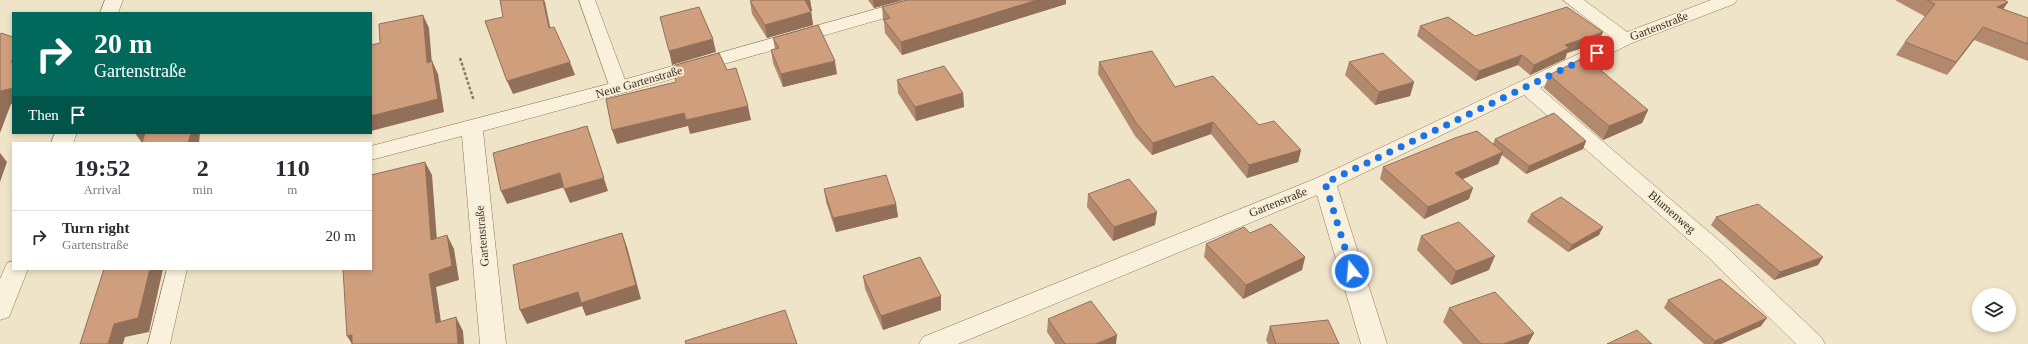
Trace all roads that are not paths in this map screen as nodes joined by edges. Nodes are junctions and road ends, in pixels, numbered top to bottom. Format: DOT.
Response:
graph roads {
  1 [pos="114,0"];
  2 [pos="587,0"];
  3 [pos="928,0"];
  4 [pos="1572,0"];
  5 [pos="1728,0"];
  6 [pos="109,12"];
  7 [pos="1625,40"];
  8 [pos="1526,86"];
  9 [pos="619,88"];
  10 [pos="476,126"];
  11 [pos="372,153"];
  12 [pos="1325,183"];
  13 [pos="16,270"];
  14 [pos="177,270"];
  15 [pos="0,310"];
  16 [pos="159,344"];
  17 [pos="493,344"];
  18 [pos="932,344"];
  19 [pos="1374,344"];
  20 [pos="1812,344"];
  1 -- 6 [label="street"];
  2 -- 9 [label="lane"];
  3 -- 9 [label="street, Neue Gartenstraße"];
  4 -- 7 [label="street"];
  5 -- 7 [label="street, Gartenstraße"];
  7 -- 8 [label="street, Gartenstraße"];
  8 -- 12 [label="street, Gartenstraße"];
  8 -- 20 [label="street, Blumenweg"];
  9 -- 10 [label="street, Neue Gartenstraße"];
  10 -- 11 [label="street, Neue Gartenstraße"];
  10 -- 17 [label="street, Gartenstraße"];
  12 -- 18 [label="street, Gartenstraße"];
  12 -- 19 [label="street"];
  13 -- 15 [label="street"];
  14 -- 16 [label="lane"];
}
